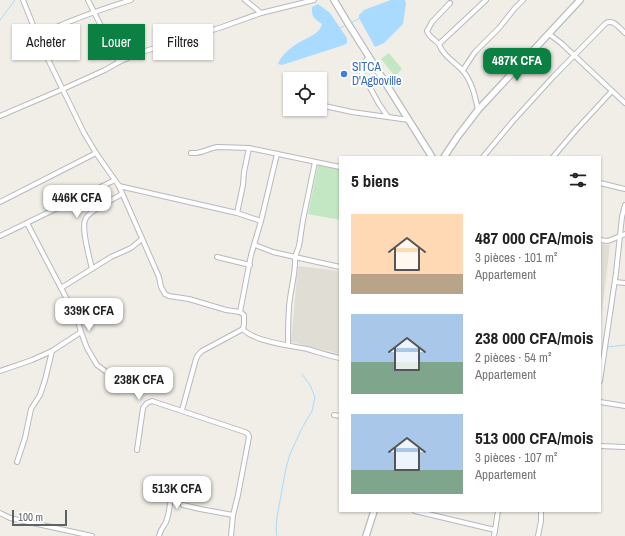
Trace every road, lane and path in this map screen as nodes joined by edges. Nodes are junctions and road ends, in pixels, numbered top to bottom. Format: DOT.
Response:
graph roads {
  1 [pos="22,0"];
  2 [pos="88,0"];
  3 [pos="131,0"];
  4 [pos="245,0"];
  5 [pos="314,0"];
  6 [pos="334,0"];
  7 [pos="486,0"];
  8 [pos="523,0"];
  9 [pos="580,0"];
  10 [pos="450,3"];
  11 [pos="94,12"];
  12 [pos="261,12"];
  13 [pos="32,24"];
  14 [pos="64,24"];
  15 [pos="625,33"];
  16 [pos="549,34"];
  17 [pos="439,44"];
  18 [pos="575,56"];
  19 [pos="369,57"];
  20 [pos="49,60"];
  21 [pos="119,62"];
  22 [pos="463,70"];
  23 [pos="63,89"];
  24 [pos="612,91"];
  25 [pos="625,103"];
  26 [pos="327,107"];
  27 [pos="478,110"];
  28 [pos="0,116"];
  29 [pos="388,117"];
  30 [pos="409,120"];
  31 [pos="249,148"];
  32 [pos="96,153"];
  33 [pos="190,154"];
  34 [pos="276,154"];
  35 [pos="431,156"];
  36 [pos="446,156"];
  37 [pos="484,156"];
  38 [pos="554,156"];
  39 [pos="315,162"];
  40 [pos="339,167"];
  41 [pos="114,180"];
  42 [pos="601,183"];
  43 [pos="119,186"];
  44 [pos="625,189"];
  45 [pos="122,194"];
  46 [pos="0,202"];
  47 [pos="625,204"];
  48 [pos="237,213"];
  49 [pos="261,221"];
  50 [pos="27,223"];
  51 [pos="623,234"];
  52 [pos="0,236"];
  53 [pos="142,239"];
  54 [pos="601,240"];
  55 [pos="254,245"];
  56 [pos="217,257"];
  57 [pos="295,257"];
  58 [pos="250,265"];
  59 [pos="339,267"];
  60 [pos="92,269"];
  61 [pos="614,282"];
  62 [pos="625,283"];
  63 [pos="61,288"];
  64 [pos="240,312"];
  65 [pos="243,329"];
  66 [pos="81,332"];
  67 [pos="288,345"];
  68 [pos="52,351"];
  69 [pos="339,358"];
  70 [pos="0,371"];
  71 [pos="601,374"];
  72 [pos="116,378"];
  73 [pos="601,402"];
  74 [pos="625,406"];
  75 [pos="182,410"];
  76 [pos="334,415"];
  77 [pos="339,416"];
  78 [pos="601,446"];
  79 [pos="625,447"];
  80 [pos="137,450"];
  81 [pos="17,462"];
  82 [pos="172,480"];
  83 [pos="183,505"];
  84 [pos="374,512"];
  85 [pos="419,512"];
  86 [pos="442,512"];
  87 [pos="498,512"];
  88 [pos="541,512"];
  89 [pos="0,513"];
  90 [pos="234,515"];
  91 [pos="440,517"];
  92 [pos="495,530"];
  93 [pos="92,536"];
  94 [pos="159,536"];
  95 [pos="231,536"];
  96 [pos="366,536"];
  97 [pos="494,536"];
  98 [pos="538,536"];
  1 -- 13 [label="street"];
  2 -- 11 [label="street"];
  3 -- 11 [label="street"];
  4 -- 12 [label="street"];
  5 -- 12 [label="street"];
  6 -- 19 [label="main road"];
  7 -- 17 [label="street"];
  8 -- 22 [label="street"];
  9 -- 16 [label="main road"];
  10 -- 17 [label="street"];
  11 -- 14 [label="street"];
  11 -- 21 [label="street"];
  12 -- 21 [label="street"];
  15 -- 18 [label="street"];
  16 -- 18 [label="street"];
  16 -- 27 [label="main road"];
  17 -- 22 [label="street"];
  18 -- 24 [label="street"];
  18 -- 37 [label="street"];
  19 -- 29 [label="street"];
  19 -- 30 [label="main road"];
  20 -- 23 [label="street"];
  21 -- 23 [label="street"];
  22 -- 27 [label="street"];
  23 -- 28 [label="street"];
  23 -- 32 [label="street"];
  24 -- 25 [label="street"];
  24 -- 38 [label="street"];
  26 -- 29 [label="street"];
  27 -- 36 [label="main road"];
  29 -- 30 [label="street"];
  30 -- 35 [label="main road"];
  31 -- 33 [label="street"];
  31 -- 34 [label="street"];
  31 -- 48 [label="street"];
  32 -- 41 [label="street"];
  32 -- 46 [label="street"];
  34 -- 39 [label="street"];
  34 -- 49 [label="street"];
  39 -- 40 [label="street"];
  39 -- 57 [label="street"];
  41 -- 43 [label="street"];
  41 -- 50 [label="street"];
  42 -- 44 [label="street"];
  43 -- 45 [label="street"];
  43 -- 48 [label="street"];
  45 -- 53 [label="street"];
  45 -- 60 [label="street"];
  47 -- 51 [label="street"];
  48 -- 49 [label="street"];
  49 -- 55 [label="street"];
  50 -- 52 [label="street"];
  50 -- 63 [label="street"];
  51 -- 54 [label="street"];
  51 -- 61 [label="street"];
  53 -- 60 [label="street"];
  53 -- 64 [label="street"];
  55 -- 57 [label="street"];
  55 -- 58 [label="street"];
  56 -- 58 [label="street"];
  57 -- 59 [label="street"];
  57 -- 67 [label="street"];
  58 -- 64 [label="street"];
  60 -- 63 [label="street"];
  61 -- 62 [label="street"];
  61 -- 71 [label="street"];
  63 -- 66 [label="street"];
  64 -- 65 [label="street"];
  65 -- 67 [label="street"];
  65 -- 75 [label="street"];
  66 -- 68 [label="street"];
  66 -- 72 [label="street"];
  67 -- 69 [label="street"];
  68 -- 70 [label="street"];
  68 -- 81 [label="street"];
  73 -- 74 [label="street"];
  75 -- 80 [label="street"];
  75 -- 90 [label="street"];
  76 -- 77 [label="street"];
  78 -- 79 [label="street"];
  82 -- 94 [label="street"];
  83 -- 90 [label="street"];
  84 -- 96 [label="main road"];
  85 -- 91 [label="street"];
  86 -- 91 [label="street"];
  87 -- 92 [label="street"];
  88 -- 98 [label="street"];
  89 -- 93 [label="street"];
  90 -- 95 [label="street"];
  91 -- 92 [label="street"];
  92 -- 97 [label="street"];
}
